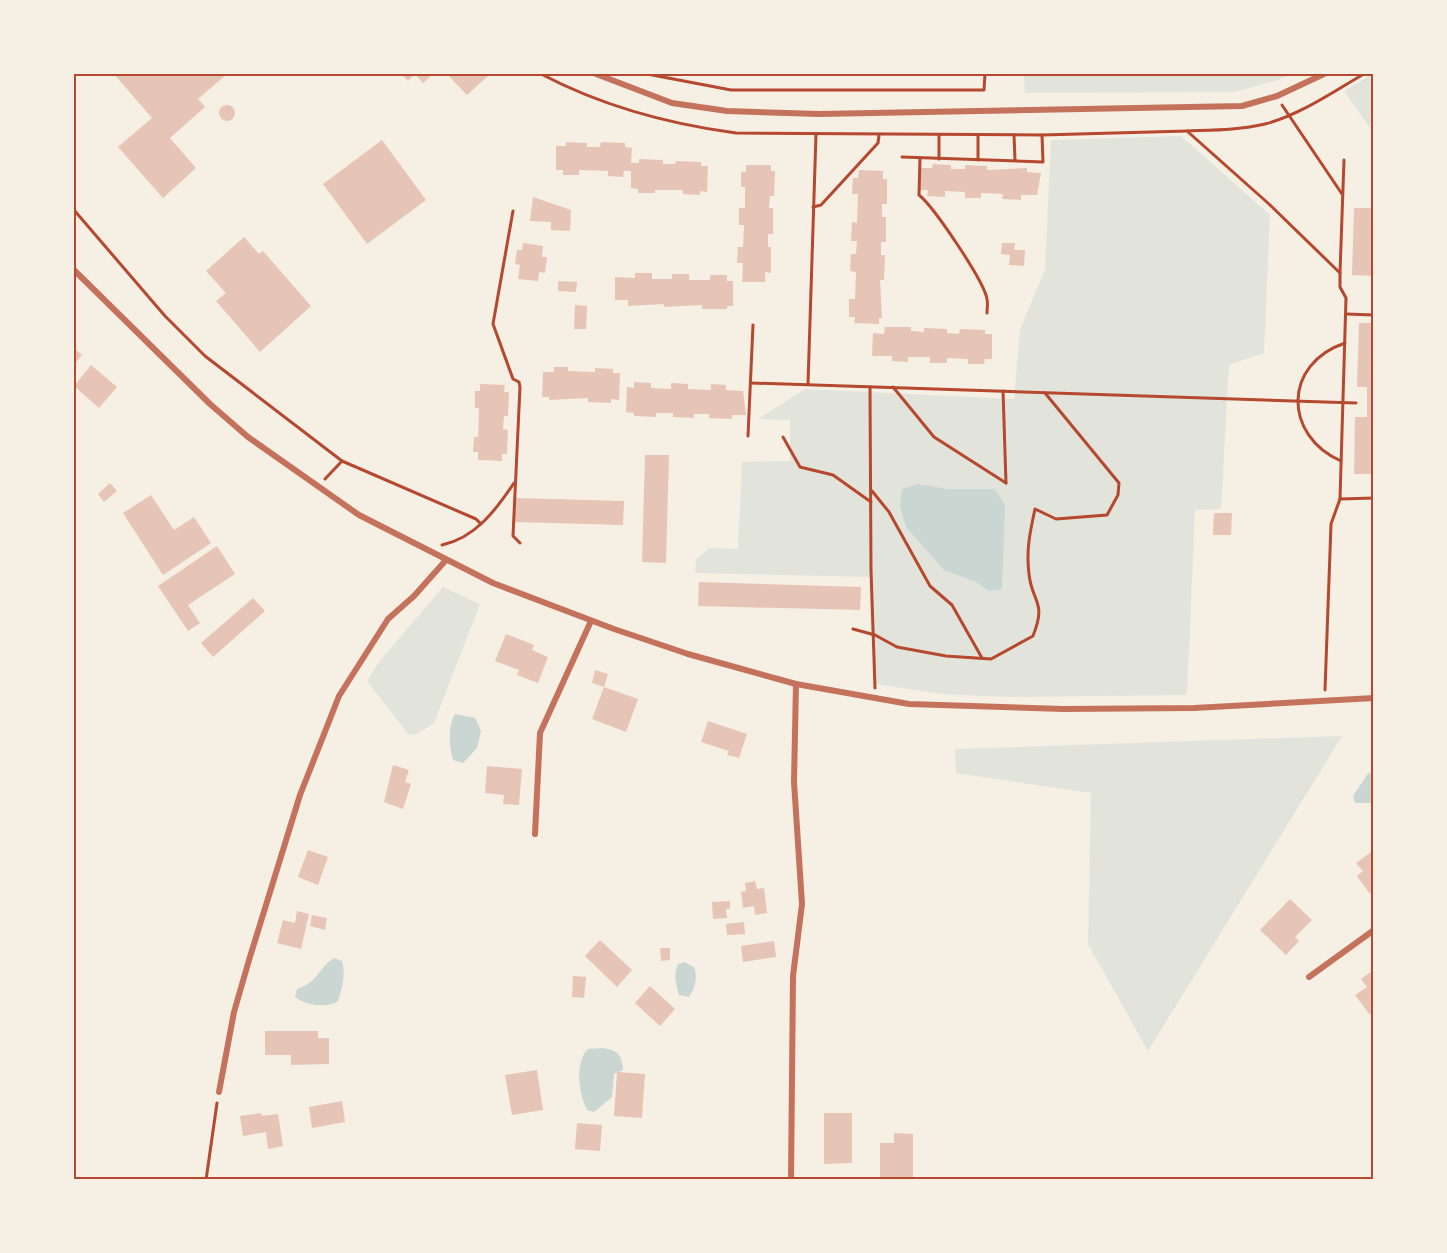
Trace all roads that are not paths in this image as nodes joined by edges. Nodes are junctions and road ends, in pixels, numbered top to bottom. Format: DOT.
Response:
graph roads {
  1 [pos="596,74"];
  2 [pos="1324,74"];
  3 [pos="74,270"];
  4 [pos="446,560"];
  5 [pos="591,621"];
  6 [pos="796,684"];
  7 [pos="1374,698"];
  8 [pos="535,834"];
  9 [pos="1374,930"];
  10 [pos="1309,977"];
  11 [pos="219,1092"];
  12 [pos="791,1179"];
  1 -- 2 [label="street"];
  3 -- 4 [label="street"];
  4 -- 5 [label="street"];
  4 -- 11 [label="street"];
  5 -- 6 [label="street"];
  5 -- 8 [label="street"];
  6 -- 7 [label="street"];
  6 -- 12 [label="street"];
  9 -- 10 [label="street"];
}
